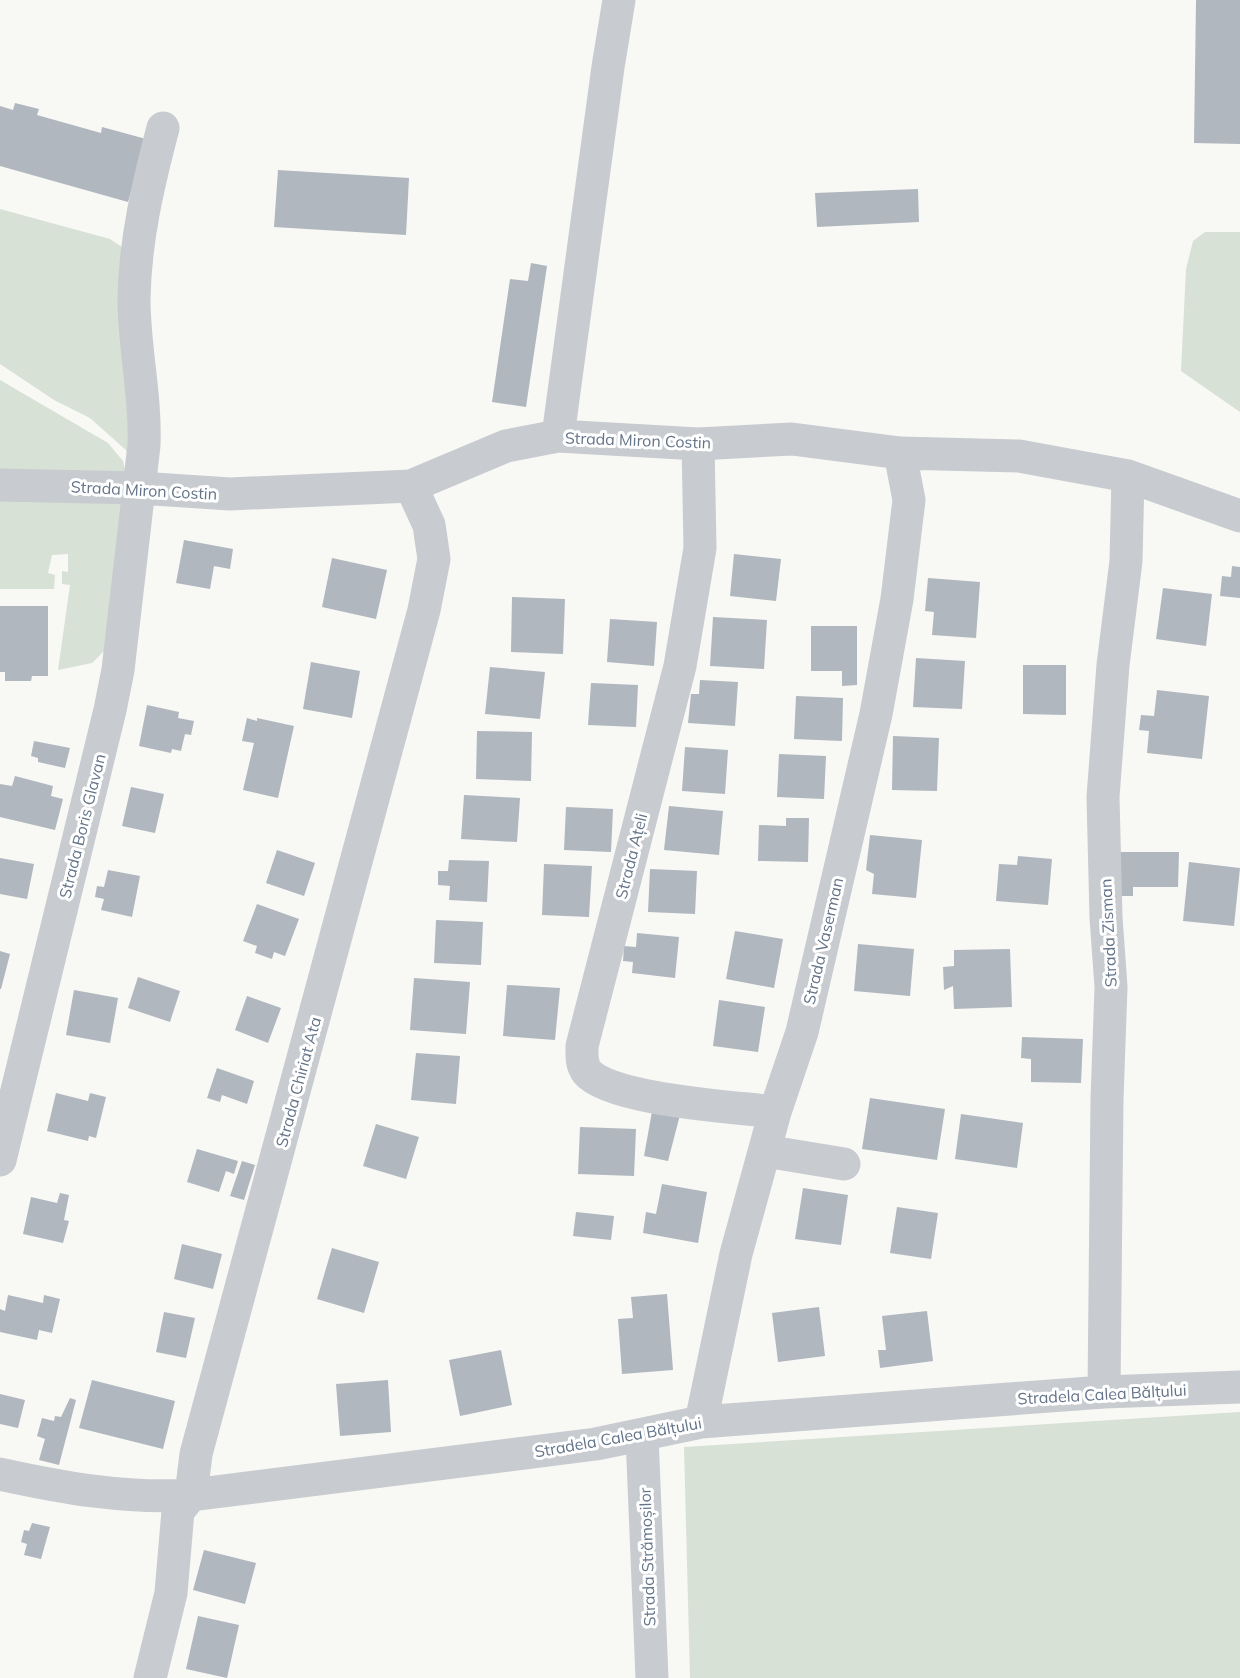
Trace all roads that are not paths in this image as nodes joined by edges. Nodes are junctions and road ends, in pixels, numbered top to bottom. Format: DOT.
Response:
graph roads {
  1 [pos="619,0"];
  2 [pos="163,128"];
  3 [pos="558,436"];
  4 [pos="698,444"];
  5 [pos="900,453"];
  6 [pos="1128,476"];
  7 [pos="0,485"];
  8 [pos="411,486"];
  9 [pos="139,488"];
  10 [pos="1240,516"];
  11 [pos="776,1112"];
  12 [pos="765,1150"];
  13 [pos="0,1160"];
  14 [pos="844,1164"];
  15 [pos="1240,1387"];
  16 [pos="1104,1392"];
  17 [pos="701,1422"];
  18 [pos="642,1436"];
  19 [pos="0,1474"];
  20 [pos="191,1495"];
  21 [pos="150,1678"];
  22 [pos="652,1678"];
  1 -- 3 [label="street"];
  2 -- 9 [label="street, Strada Boris Glavan"];
  3 -- 4 [label="street, Strada Miron Costin"];
  3 -- 8 [label="street, Strada Miron Costin"];
  4 -- 5 [label="street, Strada Miron Costin"];
  4 -- 11 [label="street, Strada Ațeli"];
  5 -- 6 [label="street, Strada Miron Costin"];
  5 -- 11 [label="street, Strada Vaserman"];
  6 -- 10 [label="street, Strada Miron Costin"];
  6 -- 16 [label="street, Strada Zisman"];
  7 -- 9 [label="street, Strada Miron Costin"];
  8 -- 9 [label="street, Strada Miron Costin"];
  8 -- 20 [label="street, Strada Chiriat Ata"];
  9 -- 13 [label="street, Strada Boris Glavan"];
  11 -- 12 [label="street, Strada Vaserman"];
  12 -- 14 [label="street"];
  12 -- 17 [label="street, Strada Vaserman"];
  15 -- 16 [label="street, Stradela Calea Bălțului"];
  16 -- 17 [label="street, Stradela Calea Bălțului"];
  17 -- 18 [label="street, Stradela Calea Bălțului"];
  18 -- 20 [label="street, Stradela Calea Bălțului"];
  18 -- 22 [label="street, Strada Strămoșilor"];
  19 -- 20 [label="street, Stradela Calea Bălțului"];
  20 -- 21 [label="street, Strada Chiriat Ata"];
}
